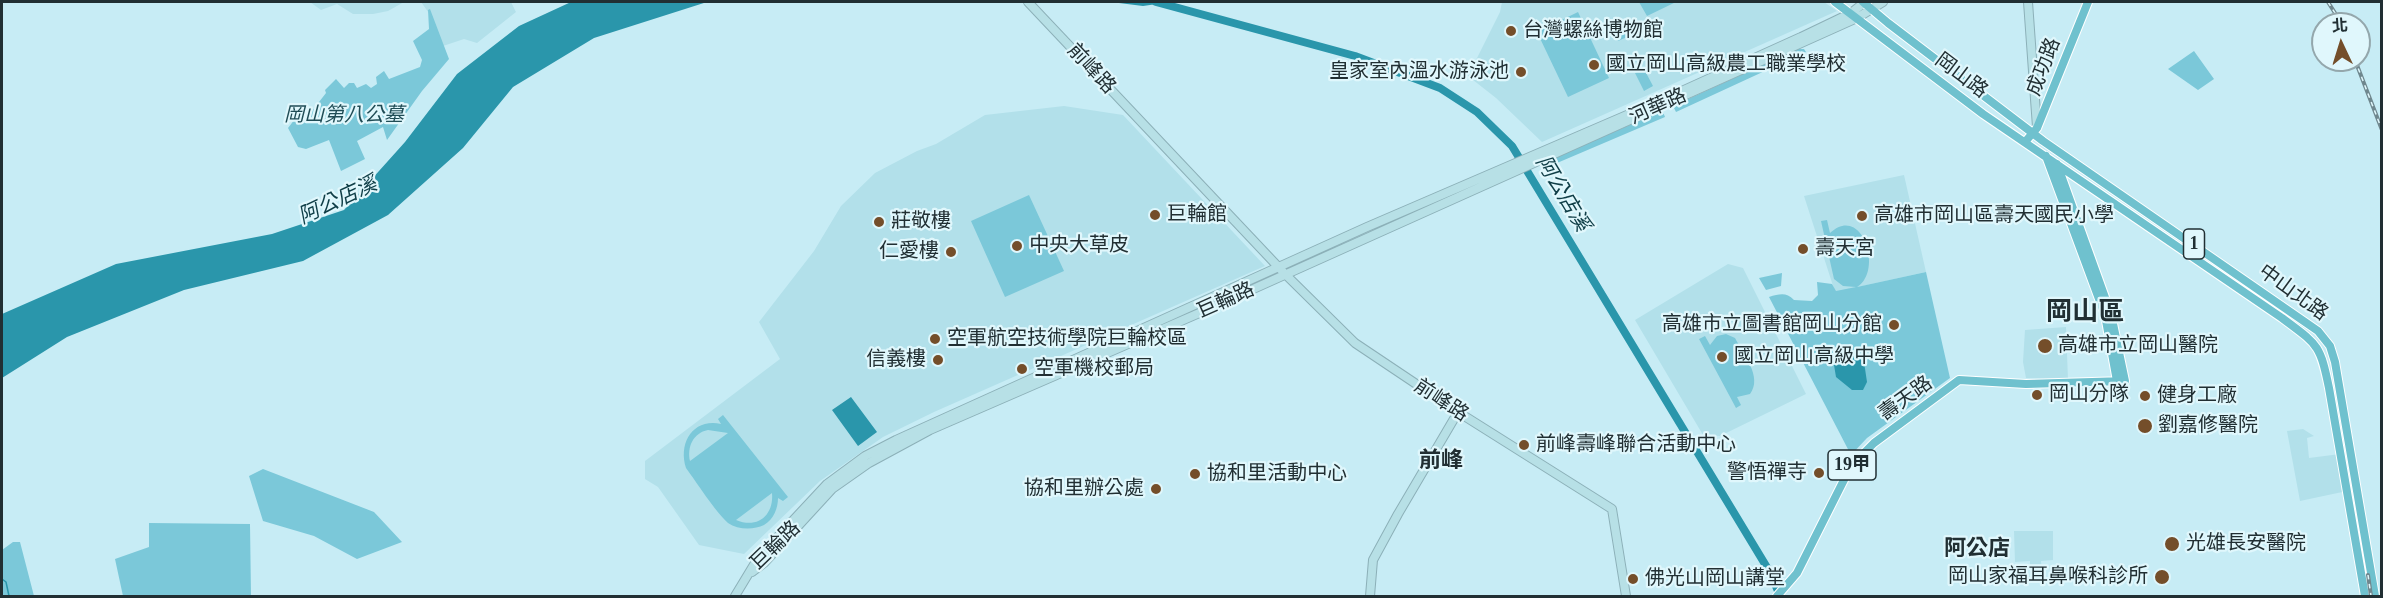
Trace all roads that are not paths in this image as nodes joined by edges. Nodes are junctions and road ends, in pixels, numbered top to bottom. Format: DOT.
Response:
graph roads {
  1 [pos="1028,2"];
  2 [pos="1835,2"];
  3 [pos="1864,2"];
  4 [pos="1883,2"];
  5 [pos="2028,2"];
  6 [pos="2088,2"];
  7 [pos="1871,9"];
  8 [pos="1854,16"];
  9 [pos="2036,131"];
  10 [pos="2043,141"];
  11 [pos="2025,142"];
  12 [pos="2053,148"];
  13 [pos="2047,158"];
  14 [pos="2057,165"];
  15 [pos="1504,171"];
  16 [pos="1278,267"];
  17 [pos="1285,274"];
  18 [pos="2121,381"];
  19 [pos="1458,412"];
  20 [pos="748,575"];
  21 [pos="735,597"];
  22 [pos="1370,597"];
  23 [pos="1626,597"];
  24 [pos="1777,597"];
  25 [pos="2365,597"];
  26 [pos="2375,597"];
  1 -- 16 [label="street, 前峰路"];
  2 -- 8 [label="main road, 岡山路 / 1"];
  3 -- 7 [label="main road, 1"];
  3 -- 8 [label="street, 河華路"];
  4 -- 7 [label="street, 河華路"];
  5 -- 9 [label="street"];
  6 -- 9 [label="main road, 成功路"];
  7 -- 8 [label="street, 河華路"];
  7 -- 9 [label="main road, 岡山路 / 1"];
  8 -- 11 [label="main road, 岡山路 / 1"];
  8 -- 15 [label="street, 河華路"];
  9 -- 10 [label="main road, 岡山路 / 1"];
  9 -- 11 [label="main road, 成功路"];
  10 -- 12 [label="main road, 岡山路 / 1"];
  10 -- 13 [label="main road"];
  11 -- 13 [label="main road, 岡山路 / 1"];
  12 -- 14 [label="main road"];
  12 -- 26 [label="main road, 中山北路 / 1"];
  13 -- 14 [label="main road, 中山北路 / 1"];
  13 -- 18 [label="main road"];
  14 -- 18 [label="main road"];
  14 -- 25 [label="main road, 中山北路 / 1"];
  15 -- 16 [label="street"];
  15 -- 17 [label="street"];
  16 -- 17 [label="street, 前峰路"];
  16 -- 20 [label="street, 巨輪路"];
  17 -- 19 [label="street, 前峰路"];
  17 -- 20 [label="street, 巨輪路"];
  18 -- 24 [label="main road, 壽天路 / 19甲"];
  19 -- 22 [label="street"];
  19 -- 23 [label="street, 前峰路"];
  20 -- 21 [label="street"];
}
